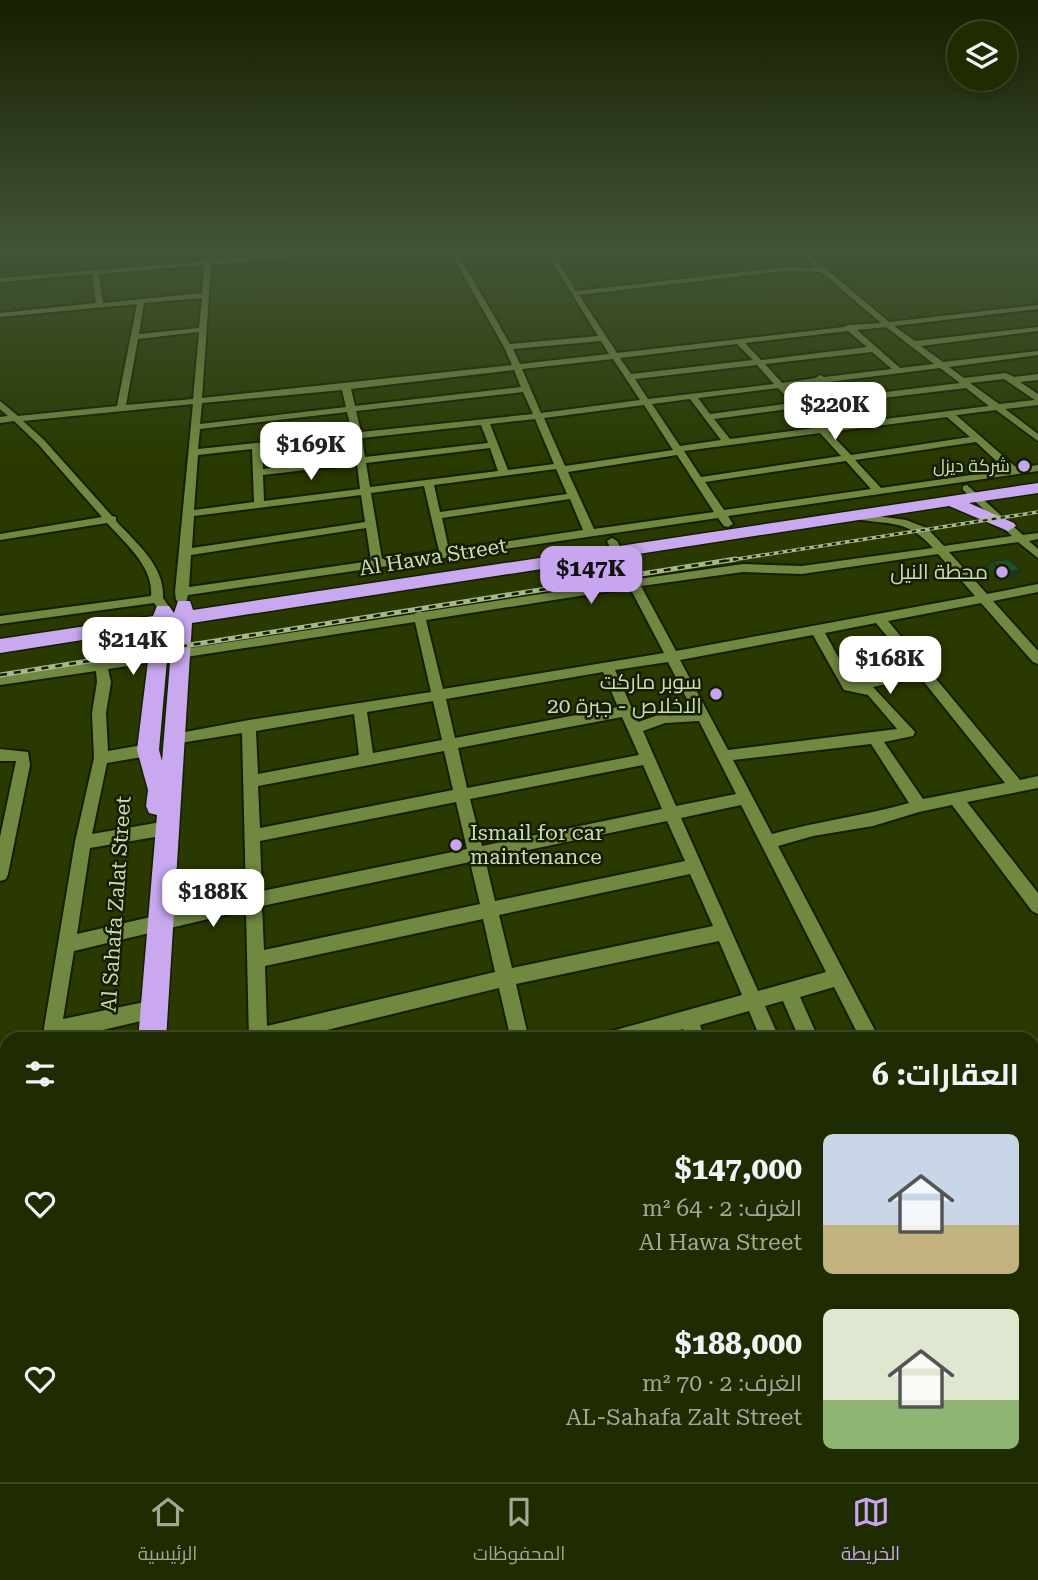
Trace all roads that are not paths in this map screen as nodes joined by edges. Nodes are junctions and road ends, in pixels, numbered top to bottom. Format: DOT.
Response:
graph roads {
  1 [pos="137,319"];
  2 [pos="202,319"];
  3 [pos="493,319"];
  4 [pos="591,319"];
  5 [pos="881,319"];
  6 [pos="928,319"];
  7 [pos="1027,323"];
  8 [pos="887,324"];
  9 [pos="848,327"];
  10 [pos="200,330"];
  11 [pos="1038,330"];
  12 [pos="134,337"];
  13 [pos="604,338"];
  14 [pos="738,340"];
  15 [pos="914,344"];
  16 [pos="508,347"];
  17 [pos="873,349"];
  18 [pos="1038,353"];
  19 [pos="616,355"];
  20 [pos="758,362"];
  21 [pos="939,363"];
  22 [pos="515,366"];
  23 [pos="896,368"];
  24 [pos="631,377"];
  25 [pos="1038,377"];
  26 [pos="820,378"];
  27 [pos="1013,380"];
  28 [pos="778,383"];
  29 [pos="965,383"];
  30 [pos="346,387"];
  31 [pos="525,389"];
  32 [pos="691,395"];
  33 [pos="843,400"];
  34 [pos="1038,400"];
  35 [pos="196,401"];
  36 [pos="646,402"];
  37 [pos="0,404"];
  38 [pos="799,405"];
  39 [pos="998,407"];
  40 [pos="121,408"];
  41 [pos="351,409"];
  42 [pos="949,414"];
  43 [pos="537,416"];
  44 [pos="708,417"];
  45 [pos="17,418"];
  46 [pos="0,420"];
  47 [pos="484,421"];
  48 [pos="867,424"];
  49 [pos="194,427"];
  50 [pos="821,430"];
  51 [pos="357,435"];
  52 [pos="1036,435"];
  53 [pos="978,439"];
  54 [pos="726,441"];
  55 [pos="257,445"];
  56 [pos="494,445"];
  57 [pos="678,451"];
  58 [pos="192,453"];
  59 [pos="846,456"];
  60 [pos="361,461"];
  61 [pos="559,468"];
  62 [pos="1038,468"];
  63 [pos="1014,471"];
  64 [pos="258,473"];
  65 [pos="504,473"];
  66 [pos="1038,477"];
  67 [pos="698,480"];
  68 [pos="428,483"];
  69 [pos="1038,488"];
  70 [pos="366,491"];
  71 [pos="879,491"];
  72 [pos="972,492"];
  73 [pos="1007,493"];
  74 [pos="572,496"];
  75 [pos="940,503"];
  76 [pos="259,504"];
  77 [pos="188,514"];
  78 [pos="850,515"];
  79 [pos="436,516"];
  80 [pos="112,519"];
  81 [pos="725,519"];
  82 [pos="372,524"];
  83 [pos="1014,532"];
  84 [pos="590,533"];
  85 [pos="1038,536"];
  86 [pos="0,537"];
  87 [pos="615,546"];
  88 [pos="940,549"];
  89 [pos="185,552"];
  90 [pos="445,554"];
  91 [pos="1038,555"];
  92 [pos="377,564"];
  93 [pos="633,583"];
  94 [pos="1038,588"];
  95 [pos="981,598"];
  96 [pos="171,607"];
  97 [pos="419,615"];
  98 [pos="878,617"];
  99 [pos="0,620"];
  100 [pos="816,629"];
  101 [pos="0,631"];
  102 [pos="0,646"];
  103 [pos="1036,655"];
  104 [pos="170,656"];
  105 [pos="670,656"];
  106 [pos="101,664"];
  107 [pos="607,666"];
  108 [pos="924,672"];
  109 [pos="0,680"];
  110 [pos="849,687"];
  111 [pos="437,694"];
  112 [pos="360,707"];
  113 [pos="626,711"];
  114 [pos="702,716"];
  115 [pos="249,725"];
  116 [pos="634,729"];
  117 [pos="174,739"];
  118 [pos="875,739"];
  119 [pos="449,745"];
  120 [pos="148,751"];
  121 [pos="0,755"];
  122 [pos="723,756"];
  123 [pos="101,758"];
  124 [pos="647,759"];
  125 [pos="367,760"];
  126 [pos="252,781"];
  127 [pos="1038,782"];
  128 [pos="1016,786"];
  129 [pos="461,796"];
  130 [pos="745,798"];
  131 [pos="956,799"];
  132 [pos="919,806"];
  133 [pos="670,812"];
  134 [pos="161,829"];
  135 [pos="255,835"];
  136 [pos="83,842"];
  137 [pos="768,842"];
  138 [pos="474,854"];
  139 [pos="694,866"];
  140 [pos="0,874"];
  141 [pos="256,900"];
  142 [pos="1038,906"];
  143 [pos="489,911"];
  144 [pos="155,923"];
  145 [pos="723,932"];
  146 [pos="68,944"];
  147 [pos="256,960"];
  148 [pos="839,977"];
  149 [pos="505,978"];
  150 [pos="789,991"];
  151 [pos="755,1001"];
  152 [pos="148,1010"];
  153 [pos="689,1021"];
  154 [pos="52,1032"];
  155 [pos="63,1032"];
  156 [pos="142,1032"];
  157 [pos="151,1032"];
  158 [pos="258,1032"];
  159 [pos="283,1032"];
  160 [pos="518,1032"];
  161 [pos="645,1032"];
  162 [pos="693,1032"];
  163 [pos="768,1032"];
  164 [pos="807,1032"];
  165 [pos="867,1032"];
  1 -- 12 [label="street"];
  2 -- 10 [label="street"];
  3 -- 16 [label="street"];
  4 -- 13 [label="street"];
  5 -- 8 [label="street"];
  6 -- 8 [label="street"];
  7 -- 11 [label="street"];
  8 -- 9 [label="street"];
  8 -- 15 [label="street"];
  9 -- 14 [label="street"];
  9 -- 17 [label="street"];
  10 -- 12 [label="street"];
  10 -- 35 [label="street"];
  11 -- 15 [label="street"];
  12 -- 40 [label="street"];
  13 -- 16 [label="street"];
  13 -- 19 [label="street"];
  14 -- 19 [label="street"];
  14 -- 20 [label="street"];
  15 -- 21 [label="street"];
  16 -- 22 [label="street"];
  17 -- 20 [label="street"];
  17 -- 23 [label="street"];
  18 -- 21 [label="street"];
  19 -- 22 [label="street"];
  19 -- 24 [label="street"];
  20 -- 24 [label="street"];
  20 -- 28 [label="street"];
  21 -- 23 [label="street"];
  21 -- 29 [label="street"];
  22 -- 30 [label="street"];
  22 -- 31 [label="street"];
  23 -- 26 [label="street"];
  24 -- 36 [label="street"];
  25 -- 27 [label="street"];
  26 -- 28 [label="street"];
  26 -- 33 [label="street"];
  27 -- 29 [label="street"];
  27 -- 34 [label="street"];
  28 -- 32 [label="street"];
  28 -- 38 [label="street"];
  29 -- 33 [label="street"];
  29 -- 39 [label="street"];
  30 -- 35 [label="street"];
  30 -- 41 [label="street"];
  31 -- 41 [label="street"];
  31 -- 43 [label="street"];
  32 -- 36 [label="street"];
  32 -- 44 [label="street"];
  33 -- 48 [label="street"];
  34 -- 39 [label="street"];
  35 -- 40 [label="street"];
  35 -- 49 [label="street"];
  36 -- 43 [label="street"];
  36 -- 57 [label="street"];
  37 -- 45 [label="street"];
  38 -- 44 [label="street"];
  38 -- 50 [label="street"];
  39 -- 42 [label="street"];
  39 -- 52 [label="street"];
  40 -- 45 [label="street"];
  41 -- 49 [label="street"];
  41 -- 51 [label="street"];
  42 -- 48 [label="street"];
  42 -- 53 [label="street"];
  43 -- 47 [label="street"];
  43 -- 61 [label="street"];
  44 -- 54 [label="street"];
  45 -- 46 [label="street"];
  45 -- 80 [label="street"];
  47 -- 51 [label="street"];
  47 -- 56 [label="street"];
  48 -- 50 [label="street"];
  49 -- 58 [label="street"];
  50 -- 54 [label="street"];
  50 -- 59 [label="street"];
  51 -- 55 [label="street"];
  51 -- 60 [label="street"];
  53 -- 59 [label="street"];
  53 -- 63 [label="street"];
  54 -- 57 [label="street"];
  55 -- 58 [label="street"];
  55 -- 64 [label="street"];
  56 -- 60 [label="street"];
  56 -- 65 [label="street"];
  57 -- 61 [label="street"];
  57 -- 67 [label="street"];
  58 -- 77 [label="street"];
  59 -- 67 [label="street"];
  59 -- 71 [label="street"];
  60 -- 64 [label="street"];
  60 -- 70 [label="street"];
  61 -- 65 [label="street"];
  61 -- 74 [label="street"];
  62 -- 63 [label="street"];
  63 -- 71 [label="street"];
  64 -- 76 [label="street"];
  65 -- 68 [label="street"];
  66 -- 72 [label="highway, Al Hawa Street"];
  67 -- 81 [label="street"];
  68 -- 70 [label="street"];
  68 -- 79 [label="street"];
  69 -- 73 [label="highway, Al Hawa Street"];
  70 -- 76 [label="street"];
  70 -- 82 [label="street"];
  71 -- 81 [label="street"];
  72 -- 73 [label="highway, Al Hawa Street"];
  72 -- 75 [label="highway, Al Hawa Street"];
  72 -- 81 [label="highway, Al Hawa Street"];
  72 -- 83 [label="street"];
  73 -- 83 [label="highway"];
  74 -- 79 [label="street"];
  74 -- 84 [label="street"];
  75 -- 78 [label="highway, Al Hawa Street"];
  75 -- 83 [label="highway"];
  76 -- 77 [label="street"];
  77 -- 89 [label="street"];
  78 -- 87 [label="highway, Al Hawa Street"];
  78 -- 88 [label="street"];
  79 -- 90 [label="street"];
  80 -- 86 [label="street"];
  80 -- 96 [label="street"];
  81 -- 84 [label="street"];
  81 -- 87 [label="highway, Al Hawa Street"];
  82 -- 89 [label="street"];
  82 -- 92 [label="street"];
  83 -- 85 [label="street"];
  83 -- 88 [label="street"];
  83 -- 91 [label="street"];
  84 -- 90 [label="street"];
  87 -- 93 [label="street"];
  87 -- 96 [label="highway, Al Hawa Street"];
  88 -- 93 [label="street"];
  88 -- 95 [label="street"];
  89 -- 96 [label="street"];
  90 -- 92 [label="street"];
  92 -- 96 [label="street"];
  93 -- 97 [label="street"];
  93 -- 105 [label="street"];
  94 -- 95 [label="street"];
  95 -- 98 [label="street"];
  95 -- 103 [label="street"];
  96 -- 99 [label="street"];
  96 -- 101 [label="highway, Al Hawa Street"];
  96 -- 102 [label="highway, Al Hawa Street"];
  96 -- 104 [label="highway, Al Sahafa Zalat Street"];
  97 -- 104 [label="street"];
  97 -- 111 [label="street"];
  98 -- 100 [label="street"];
  98 -- 108 [label="street"];
  100 -- 105 [label="street"];
  100 -- 110 [label="street"];
  104 -- 106 [label="street"];
  104 -- 117 [label="highway"];
  104 -- 120 [label="highway, Al Sahafa Zalat Street"];
  105 -- 107 [label="street"];
  105 -- 114 [label="street"];
  106 -- 109 [label="street"];
  106 -- 123 [label="street"];
  107 -- 111 [label="street"];
  107 -- 113 [label="street"];
  108 -- 110 [label="street"];
  108 -- 128 [label="street"];
  110 -- 118 [label="street"];
  111 -- 112 [label="street"];
  111 -- 119 [label="street"];
  112 -- 115 [label="street"];
  112 -- 125 [label="street"];
  113 -- 116 [label="street"];
  113 -- 119 [label="street"];
  114 -- 116 [label="street"];
  114 -- 122 [label="street"];
  115 -- 117 [label="street"];
  115 -- 126 [label="street"];
  116 -- 124 [label="street"];
  117 -- 134 [label="highway"];
  118 -- 122 [label="street"];
  118 -- 132 [label="street"];
  119 -- 125 [label="street"];
  119 -- 129 [label="street"];
  120 -- 123 [label="street"];
  120 -- 134 [label="highway, Al Sahafa Zalat Street"];
  121 -- 140 [label="street"];
  122 -- 130 [label="street"];
  123 -- 136 [label="street"];
  124 -- 129 [label="street"];
  124 -- 133 [label="street"];
  125 -- 126 [label="street"];
  126 -- 135 [label="street"];
  127 -- 128 [label="street"];
  128 -- 131 [label="street"];
  129 -- 135 [label="street"];
  129 -- 138 [label="street"];
  130 -- 133 [label="street"];
  130 -- 137 [label="street"];
  131 -- 132 [label="street"];
  131 -- 142 [label="street"];
  132 -- 137 [label="street"];
  133 -- 138 [label="street"];
  133 -- 139 [label="street"];
  134 -- 136 [label="street"];
  134 -- 144 [label="highway, Al Sahafa Zalat Street"];
  135 -- 141 [label="street"];
  136 -- 146 [label="street"];
  137 -- 148 [label="street"];
  138 -- 141 [label="street"];
  138 -- 143 [label="street"];
  139 -- 143 [label="street"];
  139 -- 145 [label="street"];
  141 -- 144 [label="street"];
  141 -- 147 [label="street"];
  143 -- 147 [label="street"];
  143 -- 149 [label="street"];
  144 -- 146 [label="street"];
  144 -- 152 [label="highway, Al Sahafa Zalat Street"];
  145 -- 149 [label="street"];
  145 -- 151 [label="street"];
  146 -- 154 [label="street"];
  147 -- 158 [label="street"];
  148 -- 150 [label="street"];
  148 -- 165 [label="street"];
  149 -- 159 [label="street"];
  149 -- 160 [label="street"];
  150 -- 151 [label="street"];
  150 -- 164 [label="street"];
  151 -- 153 [label="street"];
  151 -- 163 [label="street"];
  152 -- 155 [label="street"];
  152 -- 156 [label="highway, Al Sahafa Zalat Street"];
  152 -- 157 [label="highway"];
  153 -- 161 [label="street"];
  153 -- 162 [label="street"];
}
